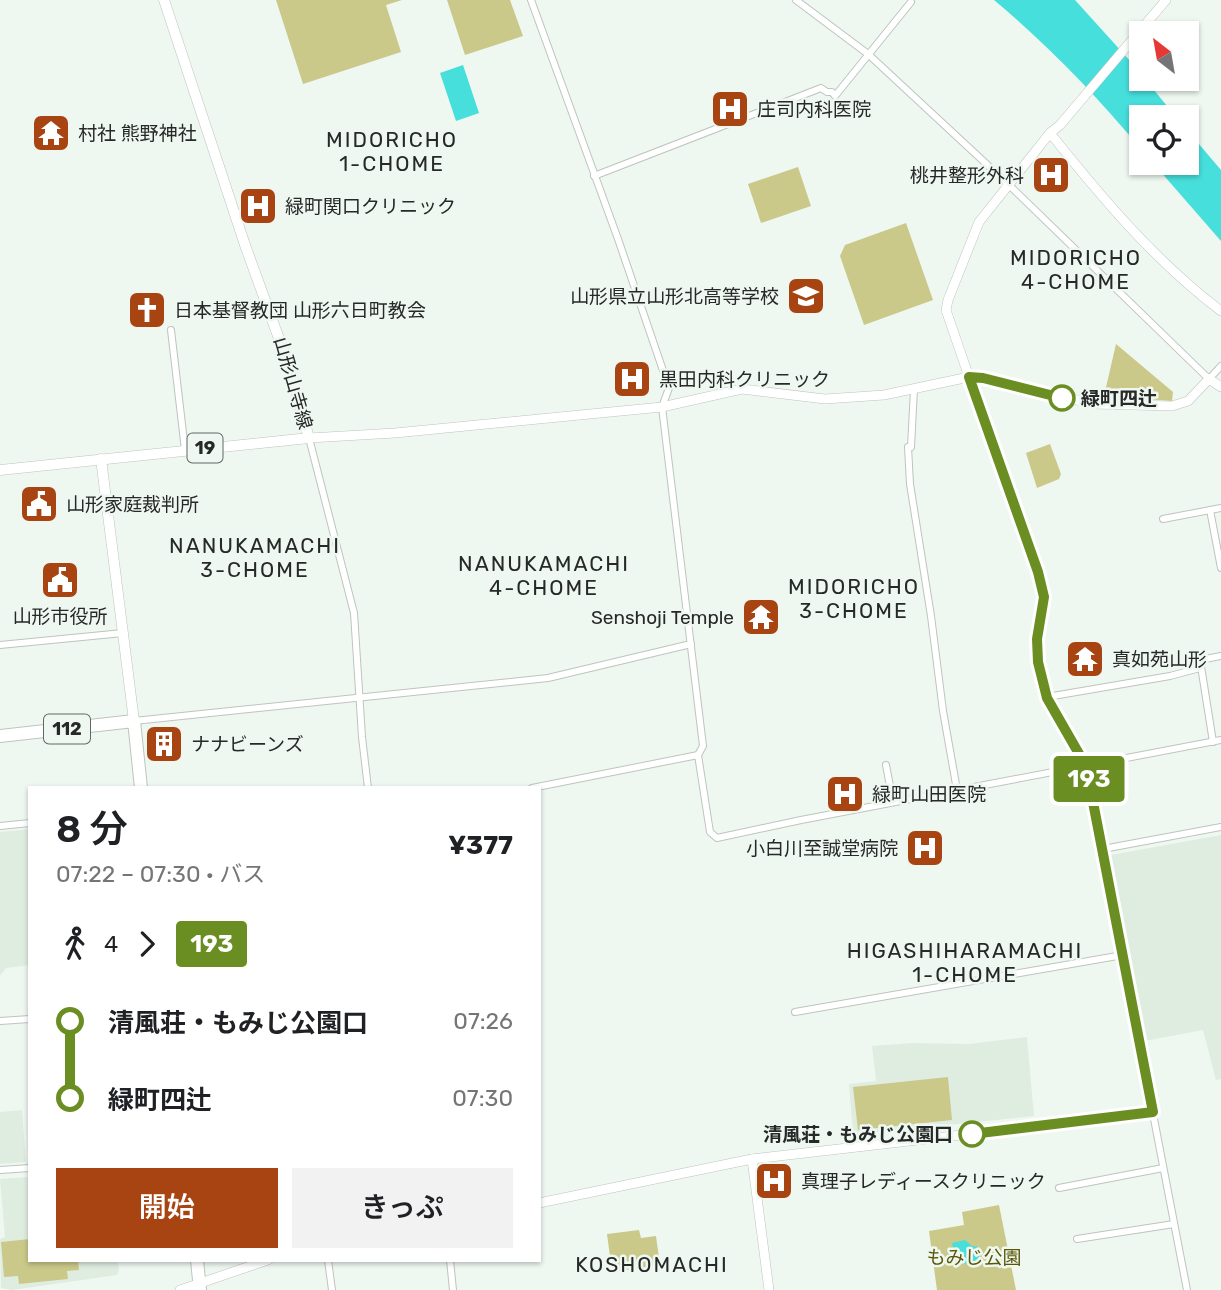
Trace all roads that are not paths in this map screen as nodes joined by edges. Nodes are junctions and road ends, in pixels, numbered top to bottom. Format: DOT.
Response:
graph roads {
  1 [pos="164,0"];
  2 [pos="531,0"];
  3 [pos="796,0"];
  4 [pos="1166,0"];
  5 [pos="911,2"];
  6 [pos="868,54"];
  7 [pos="1050,133"];
  8 [pos="594,176"];
  9 [pos="1008,184"];
  10 [pos="1221,311"];
  11 [pos="171,330"];
  12 [pos="1221,366"];
  13 [pos="969,377"];
  14 [pos="1209,379"];
  15 [pos="1221,387"];
  16 [pos="914,389"];
  17 [pos="662,407"];
  18 [pos="309,438"];
  19 [pos="185,450"];
  20 [pos="101,459"];
  21 [pos="0,470"];
  22 [pos="1221,508"];
  23 [pos="1210,510"];
  24 [pos="1163,519"];
  25 [pos="1221,568"];
  26 [pos="122,633"];
  27 [pos="691,644"];
  28 [pos="0,645"];
  29 [pos="1221,656"];
  30 [pos="1200,668"];
  31 [pos="360,697"];
  32 [pos="1047,698"];
  33 [pos="134,721"];
  34 [pos="0,736"];
  35 [pos="1221,740"];
  36 [pos="1213,742"];
  37 [pos="698,755"];
  38 [pos="887,765"];
  39 [pos="1086,766"];
  40 [pos="141,786"];
  41 [pos="368,786"];
  42 [pos="541,786"];
  43 [pos="957,790"];
  44 [pos="893,802"];
  45 [pos="28,823"];
  46 [pos="0,826"];
  47 [pos="1221,827"];
  48 [pos="1103,849"];
  49 [pos="1123,955"];
  50 [pos="795,1012"];
  51 [pos="28,1019"];
  52 [pos="0,1021"];
  53 [pos="1153,1112"];
  54 [pos="752,1159"];
  55 [pos="28,1168"];
  56 [pos="1163,1168"];
  57 [pos="0,1170"];
  58 [pos="1059,1188"];
  59 [pos="541,1203"];
  60 [pos="1174,1224"];
  61 [pos="1077,1239"];
  62 [pos="197,1262"];
  63 [pos="263,1262"];
  64 [pos="328,1262"];
  65 [pos="450,1262"];
  66 [pos="200,1286"];
  67 [pos="180,1290"];
  68 [pos="332,1290"];
  69 [pos="453,1290"];
  70 [pos="769,1290"];
  71 [pos="1187,1290"];
  1 -- 18 [label="main road, 山形山寺線"];
  2 -- 8 [label="street"];
  3 -- 6 [label="street"];
  4 -- 7 [label="street"];
  5 -- 6 [label="street"];
  6 -- 8 [label="street"];
  6 -- 9 [label="street"];
  7 -- 9 [label="street"];
  7 -- 10 [label="street"];
  8 -- 17 [label="street"];
  9 -- 13 [label="street"];
  9 -- 14 [label="street"];
  11 -- 19 [label="street"];
  12 -- 14 [label="street"];
  13 -- 14 [label="street"];
  13 -- 16 [label="street"];
  13 -- 32 [label="street"];
  14 -- 15 [label="street"];
  16 -- 17 [label="street"];
  16 -- 43 [label="street"];
  17 -- 18 [label="street"];
  17 -- 27 [label="street"];
  18 -- 19 [label="main road, 山形山寺線 / 19"];
  18 -- 31 [label="street"];
  19 -- 20 [label="main road, 山形山寺線 / 19"];
  20 -- 21 [label="main road, 山形山寺線"];
  20 -- 26 [label="main road"];
  22 -- 23 [label="street"];
  23 -- 24 [label="street"];
  23 -- 25 [label="street"];
  26 -- 28 [label="street"];
  26 -- 33 [label="main road"];
  27 -- 31 [label="street"];
  27 -- 37 [label="street"];
  29 -- 30 [label="street"];
  30 -- 32 [label="street"];
  30 -- 36 [label="street"];
  31 -- 33 [label="street"];
  31 -- 41 [label="street"];
  32 -- 39 [label="street"];
  33 -- 34 [label="highway, 112"];
  33 -- 40 [label="highway"];
  35 -- 36 [label="street"];
  36 -- 39 [label="street"];
  37 -- 42 [label="street"];
  37 -- 44 [label="street"];
  38 -- 44 [label="street"];
  39 -- 43 [label="street"];
  39 -- 48 [label="street"];
  43 -- 44 [label="street"];
  45 -- 46 [label="street"];
  47 -- 48 [label="street"];
  48 -- 49 [label="street"];
  49 -- 50 [label="street"];
  49 -- 53 [label="street"];
  51 -- 52 [label="street"];
  53 -- 54 [label="street"];
  53 -- 56 [label="street"];
  54 -- 59 [label="street"];
  54 -- 70 [label="street"];
  55 -- 57 [label="street"];
  56 -- 58 [label="street"];
  56 -- 60 [label="street"];
  60 -- 61 [label="street"];
  60 -- 71 [label="street"];
  62 -- 66 [label="highway"];
  63 -- 66 [label="street"];
  64 -- 68 [label="street"];
  65 -- 69 [label="street"];
  66 -- 67 [label="street"];
}
